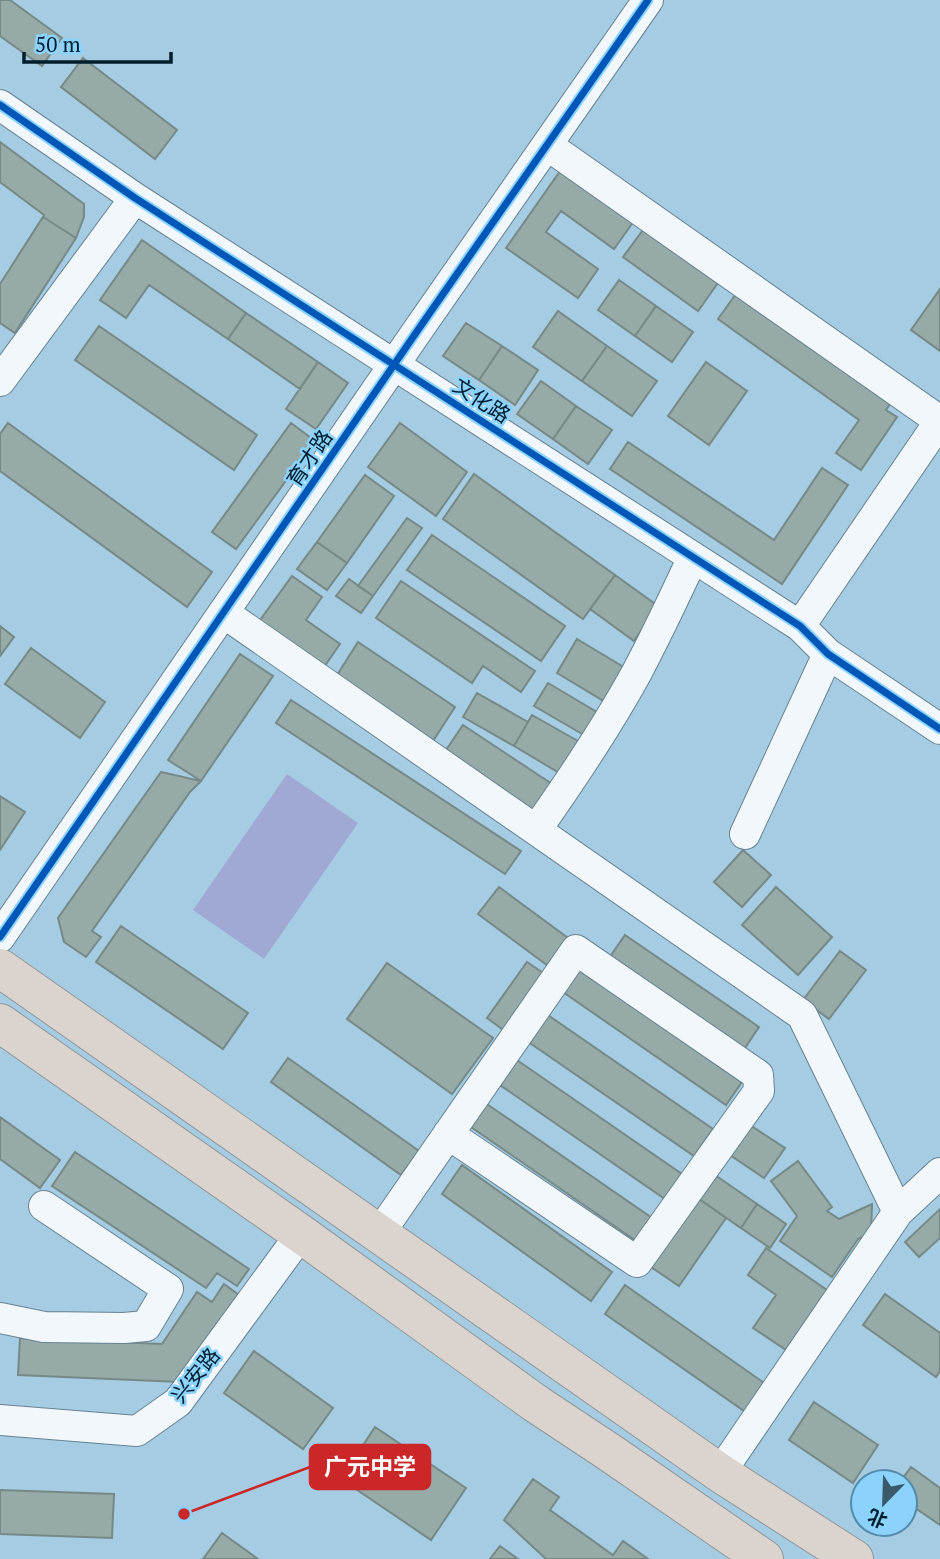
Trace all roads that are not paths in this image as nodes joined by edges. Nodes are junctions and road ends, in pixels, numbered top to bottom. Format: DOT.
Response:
graph roads {
  1 [pos="648,0"];
  2 [pos="0,105"];
  3 [pos="547,145"];
  4 [pos="135,198"];
  5 [pos="395,364"];
  6 [pos="0,381"];
  7 [pos="940,421"];
  8 [pos="693,557"];
  9 [pos="224,613"];
  10 [pos="800,626"];
  11 [pos="828,654"];
  12 [pos="940,729"];
  13 [pos="536,830"];
  14 [pos="745,834"];
  15 [pos="0,937"];
  16 [pos="0,968"];
  17 [pos="0,1023"];
  18 [pos="448,1134"];
  19 [pos="940,1173"];
  20 [pos="44,1206"];
  21 [pos="898,1212"];
  22 [pos="301,1234"];
  23 [pos="379,1234"];
  24 [pos="0,1318"];
  25 [pos="0,1420"];
  26 [pos="720,1473"];
  27 [pos="764,1559"];
  28 [pos="854,1559"];
  1 -- 3 [label="street, 育才路"];
  2 -- 4 [label="street, 文化路"];
  3 -- 5 [label="street, 育才路"];
  3 -- 7 [label="street"];
  4 -- 5 [label="street, 文化路"];
  4 -- 6 [label="street"];
  5 -- 8 [label="street, 文化路"];
  5 -- 9 [label="street, 育才路"];
  7 -- 10 [label="street"];
  8 -- 10 [label="street, 文化路"];
  8 -- 13 [label="street"];
  9 -- 13 [label="street"];
  9 -- 15 [label="street, 育才路"];
  10 -- 11 [label="street, 文化路"];
  11 -- 12 [label="street, 文化路"];
  11 -- 14 [label="street"];
  13 -- 21 [label="street"];
  16 -- 23 [label="highway"];
  17 -- 22 [label="highway"];
  18 -- 18 [label="street"];
  18 -- 23 [label="street"];
  19 -- 21 [label="street"];
  20 -- 24 [label="street"];
  21 -- 26 [label="street"];
  22 -- 25 [label="street, 兴安路"];
  22 -- 27 [label="highway"];
  23 -- 26 [label="highway"];
  26 -- 28 [label="highway"];
}
